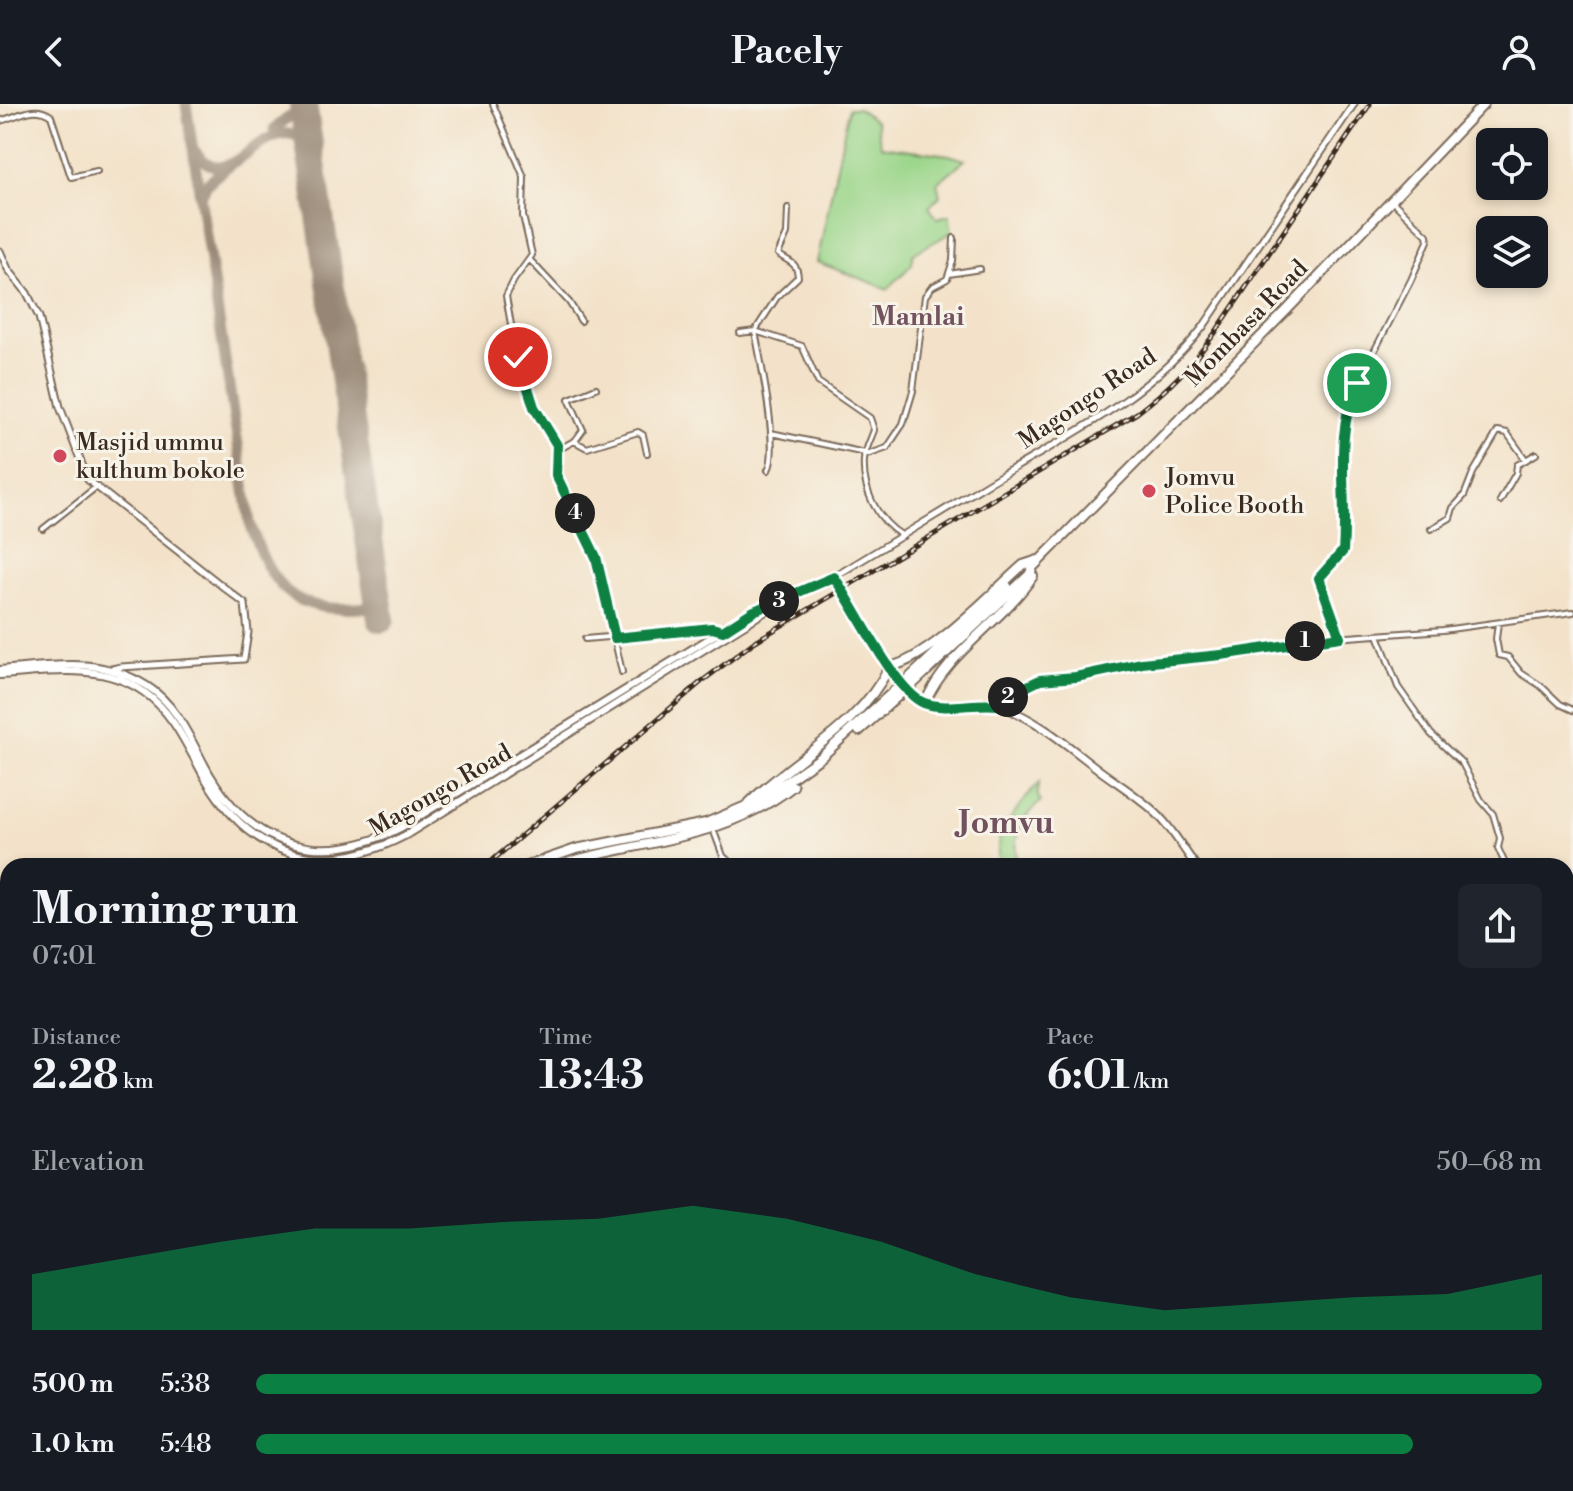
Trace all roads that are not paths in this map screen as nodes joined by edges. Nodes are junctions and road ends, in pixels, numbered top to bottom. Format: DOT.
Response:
graph roads {
  1 [pos="493,104"];
  2 [pos="1354,104"];
  3 [pos="1484,104"];
  4 [pos="0,121"];
  5 [pos="97,171"];
  6 [pos="1392,201"];
  7 [pos="788,208"];
  8 [pos="954,238"];
  9 [pos="0,251"];
  10 [pos="530,260"];
  11 [pos="980,269"];
  12 [pos="949,274"];
  13 [pos="581,321"];
  14 [pos="755,331"];
  15 [pos="740,333"];
  16 [pos="596,388"];
  17 [pos="771,433"];
  18 [pos="575,441"];
  19 [pos="558,450"];
  20 [pos="647,453"];
  21 [pos="1536,454"];
  22 [pos="864,455"];
  23 [pos="1526,460"];
  24 [pos="768,470"];
  25 [pos="95,488"];
  26 [pos="1500,501"];
  27 [pos="43,529"];
  28 [pos="1431,529"];
  29 [pos="903,536"];
  30 [pos="1043,558"];
  31 [pos="834,577"];
  32 [pos="789,597"];
  33 [pos="1573,612"];
  34 [pos="1498,623"];
  35 [pos="723,631"];
  36 [pos="1378,635"];
  37 [pos="1340,637"];
  38 [pos="615,638"];
  39 [pos="585,639"];
  40 [pos="889,667"];
  41 [pos="111,670"];
  42 [pos="0,672"];
  43 [pos="622,672"];
  44 [pos="925,703"];
  45 [pos="998,705"];
  46 [pos="1573,710"];
  47 [pos="846,738"];
  48 [pos="746,807"];
  49 [pos="402,827"];
  50 [pos="713,829"];
  51 [pos="406,835"];
  52 [pos="551,858"];
  53 [pos="588,858"];
  54 [pos="724,858"];
  55 [pos="1190,858"];
  56 [pos="1502,858"];
  1 -- 10 [label="street"];
  2 -- 29 [label="street, Magongo Road"];
  3 -- 6 [label="highway, Mombasa Road"];
  4 -- 5 [label="street"];
  6 -- 30 [label="highway, Mombasa Road"];
  6 -- 37 [label="street"];
  7 -- 14 [label="street"];
  8 -- 12 [label="street"];
  9 -- 25 [label="street"];
  10 -- 13 [label="street"];
  10 -- 19 [label="street"];
  11 -- 12 [label="street"];
  12 -- 22 [label="street"];
  14 -- 15 [label="street"];
  14 -- 17 [label="street"];
  14 -- 22 [label="street"];
  16 -- 18 [label="street"];
  17 -- 22 [label="street"];
  17 -- 24 [label="street"];
  18 -- 19 [label="street"];
  18 -- 20 [label="street"];
  19 -- 38 [label="street"];
  21 -- 23 [label="street"];
  22 -- 29 [label="street"];
  23 -- 26 [label="street"];
  23 -- 28 [label="street"];
  25 -- 27 [label="street"];
  25 -- 41 [label="street"];
  29 -- 31 [label="street, Magongo Road"];
  30 -- 40 [label="highway"];
  30 -- 44 [label="highway"];
  30 -- 47 [label="highway, Mombasa Road, bridge"];
  31 -- 32 [label="main road, Magongo Road"];
  31 -- 40 [label="main road"];
  32 -- 35 [label="main road, Magongo Road"];
  32 -- 51 [label="main road, Magongo Road"];
  33 -- 34 [label="street"];
  34 -- 36 [label="street"];
  34 -- 46 [label="street"];
  35 -- 38 [label="street"];
  35 -- 49 [label="main road, Magongo Road"];
  36 -- 37 [label="street"];
  36 -- 56 [label="street"];
  37 -- 45 [label="street"];
  38 -- 39 [label="street"];
  38 -- 43 [label="street"];
  40 -- 44 [label="main road"];
  40 -- 48 [label="highway"];
  41 -- 42 [label="main road, Magongo Road"];
  41 -- 49 [label="main road, Magongo Road"];
  42 -- 51 [label="main road, Magongo Road"];
  44 -- 45 [label="main road"];
  45 -- 55 [label="main road"];
  47 -- 48 [label="highway, Mombasa Road"];
  47 -- 50 [label="highway, Mombasa Road"];
  48 -- 52 [label="highway, Mombasa Road"];
  49 -- 51 [label="main road"];
  50 -- 53 [label="highway, Mombasa Road"];
  50 -- 54 [label="street"];
}
